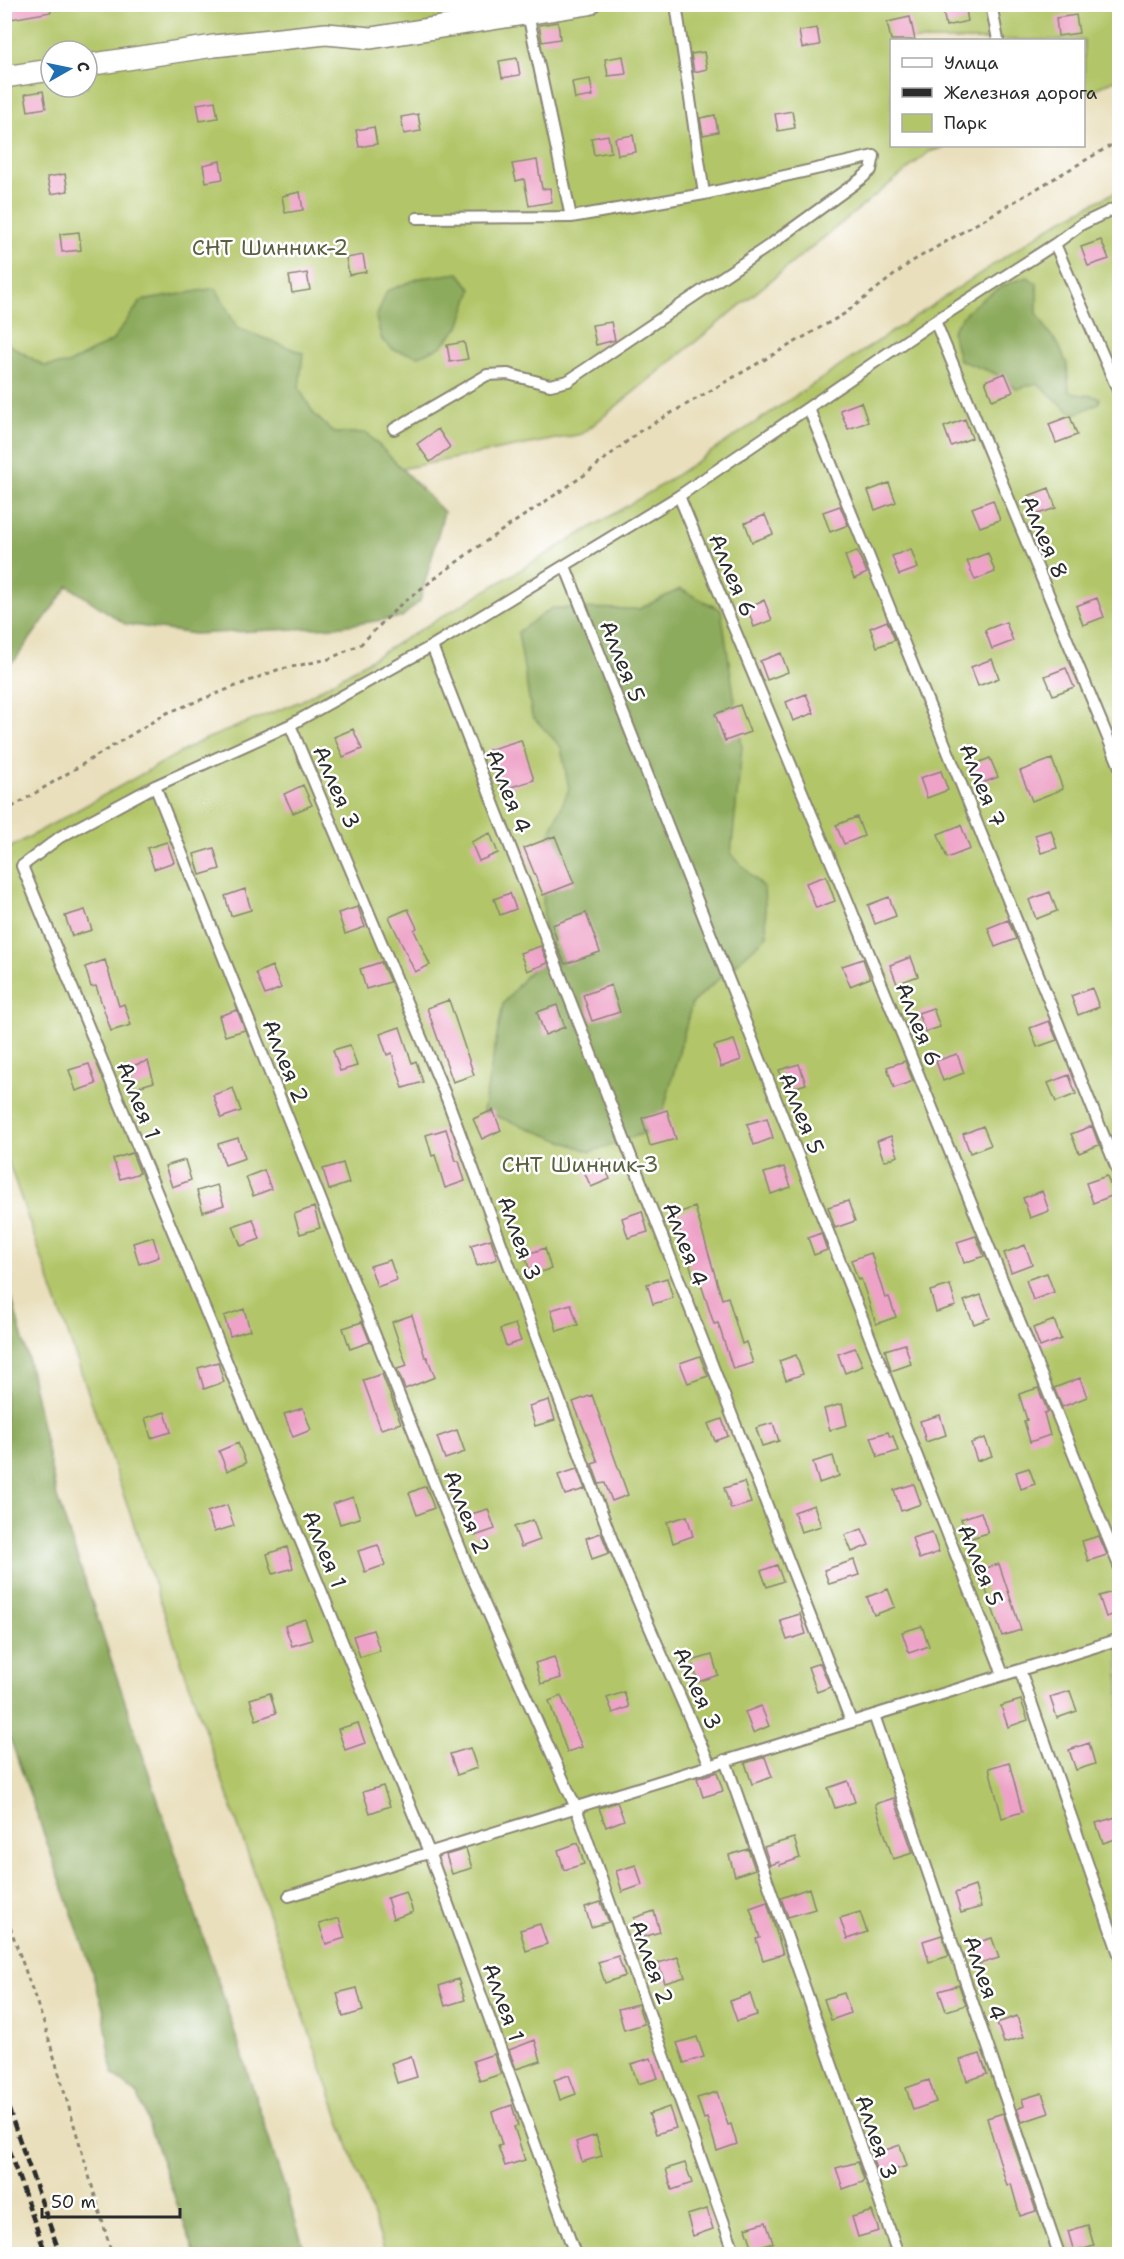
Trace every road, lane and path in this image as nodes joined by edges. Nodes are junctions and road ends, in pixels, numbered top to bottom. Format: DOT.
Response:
graph roads {
  1 [pos="589,4"];
  2 [pos="676,4"];
  3 [pos="991,4"];
  4 [pos="528,14"];
  5 [pos="998,39"];
  6 [pos="99,63"];
  7 [pos="39,72"];
  8 [pos="4,77"];
  9 [pos="1119,141"];
  10 [pos="704,194"];
  11 [pos="1119,206"];
  12 [pos="571,217"];
  13 [pos="417,218"];
  14 [pos="1055,244"];
  15 [pos="935,321"];
  16 [pos="1119,395"];
  17 [pos="809,409"];
  18 [pos="394,429"];
  19 [pos="679,496"];
  20 [pos="564,566"];
  21 [pos="432,646"];
  22 [pos="290,725"];
  23 [pos="1119,767"];
  24 [pos="155,786"];
  25 [pos="4,812"];
  26 [pos="1119,1176"];
  27 [pos="1119,1568"];
  28 [pos="1119,1639"];
  29 [pos="1020,1670"];
  30 [pos="1003,1674"];
  31 [pos="874,1715"];
  32 [pos="851,1722"];
  33 [pos="725,1760"];
  34 [pos="710,1765"];
  35 [pos="576,1808"];
  36 [pos="429,1852"];
  37 [pos="289,1896"];
  38 [pos="4,1910"];
  39 [pos="1119,1957"];
  40 [pos="112,2254"];
  41 [pos="575,2254"];
  42 [pos="735,2254"];
  43 [pos="898,2254"];
  44 [pos="1059,2254"];
  1 -- 4 [label="street"];
  2 -- 10 [label="lane"];
  3 -- 5 [label="lane"];
  4 -- 6 [label="street"];
  4 -- 12 [label="lane"];
  7 -- 8 [label="street"];
  9 -- 25 [label="path"];
  10 -- 12 [label="lane"];
  10 -- 18 [label="lane"];
  11 -- 14 [label="lane"];
  12 -- 13 [label="lane"];
  14 -- 15 [label="lane"];
  14 -- 16 [label="lane"];
  15 -- 17 [label="lane"];
  15 -- 23 [label="lane, Аллея 8"];
  17 -- 19 [label="lane"];
  17 -- 26 [label="lane, Аллея 7"];
  19 -- 20 [label="lane"];
  19 -- 27 [label="lane, Аллея 6"];
  20 -- 21 [label="lane"];
  20 -- 30 [label="lane, Аллея 5"];
  21 -- 22 [label="lane"];
  21 -- 32 [label="lane, Аллея 4"];
  22 -- 24 [label="lane"];
  22 -- 34 [label="lane, Аллея 3"];
  24 -- 35 [label="lane, Аллея 2"];
  24 -- 36 [label="lane, Аллея 1"];
  28 -- 29 [label="lane"];
  29 -- 30 [label="lane"];
  29 -- 39 [label="lane"];
  30 -- 31 [label="lane"];
  31 -- 32 [label="lane"];
  31 -- 44 [label="lane, Аллея 4"];
  32 -- 33 [label="lane"];
  33 -- 34 [label="lane"];
  33 -- 43 [label="lane, Аллея 3"];
  34 -- 35 [label="lane"];
  35 -- 36 [label="lane"];
  35 -- 42 [label="lane, Аллея 2"];
  36 -- 37 [label="lane"];
  36 -- 41 [label="lane, Аллея 1"];
  38 -- 40 [label="path"];
}
